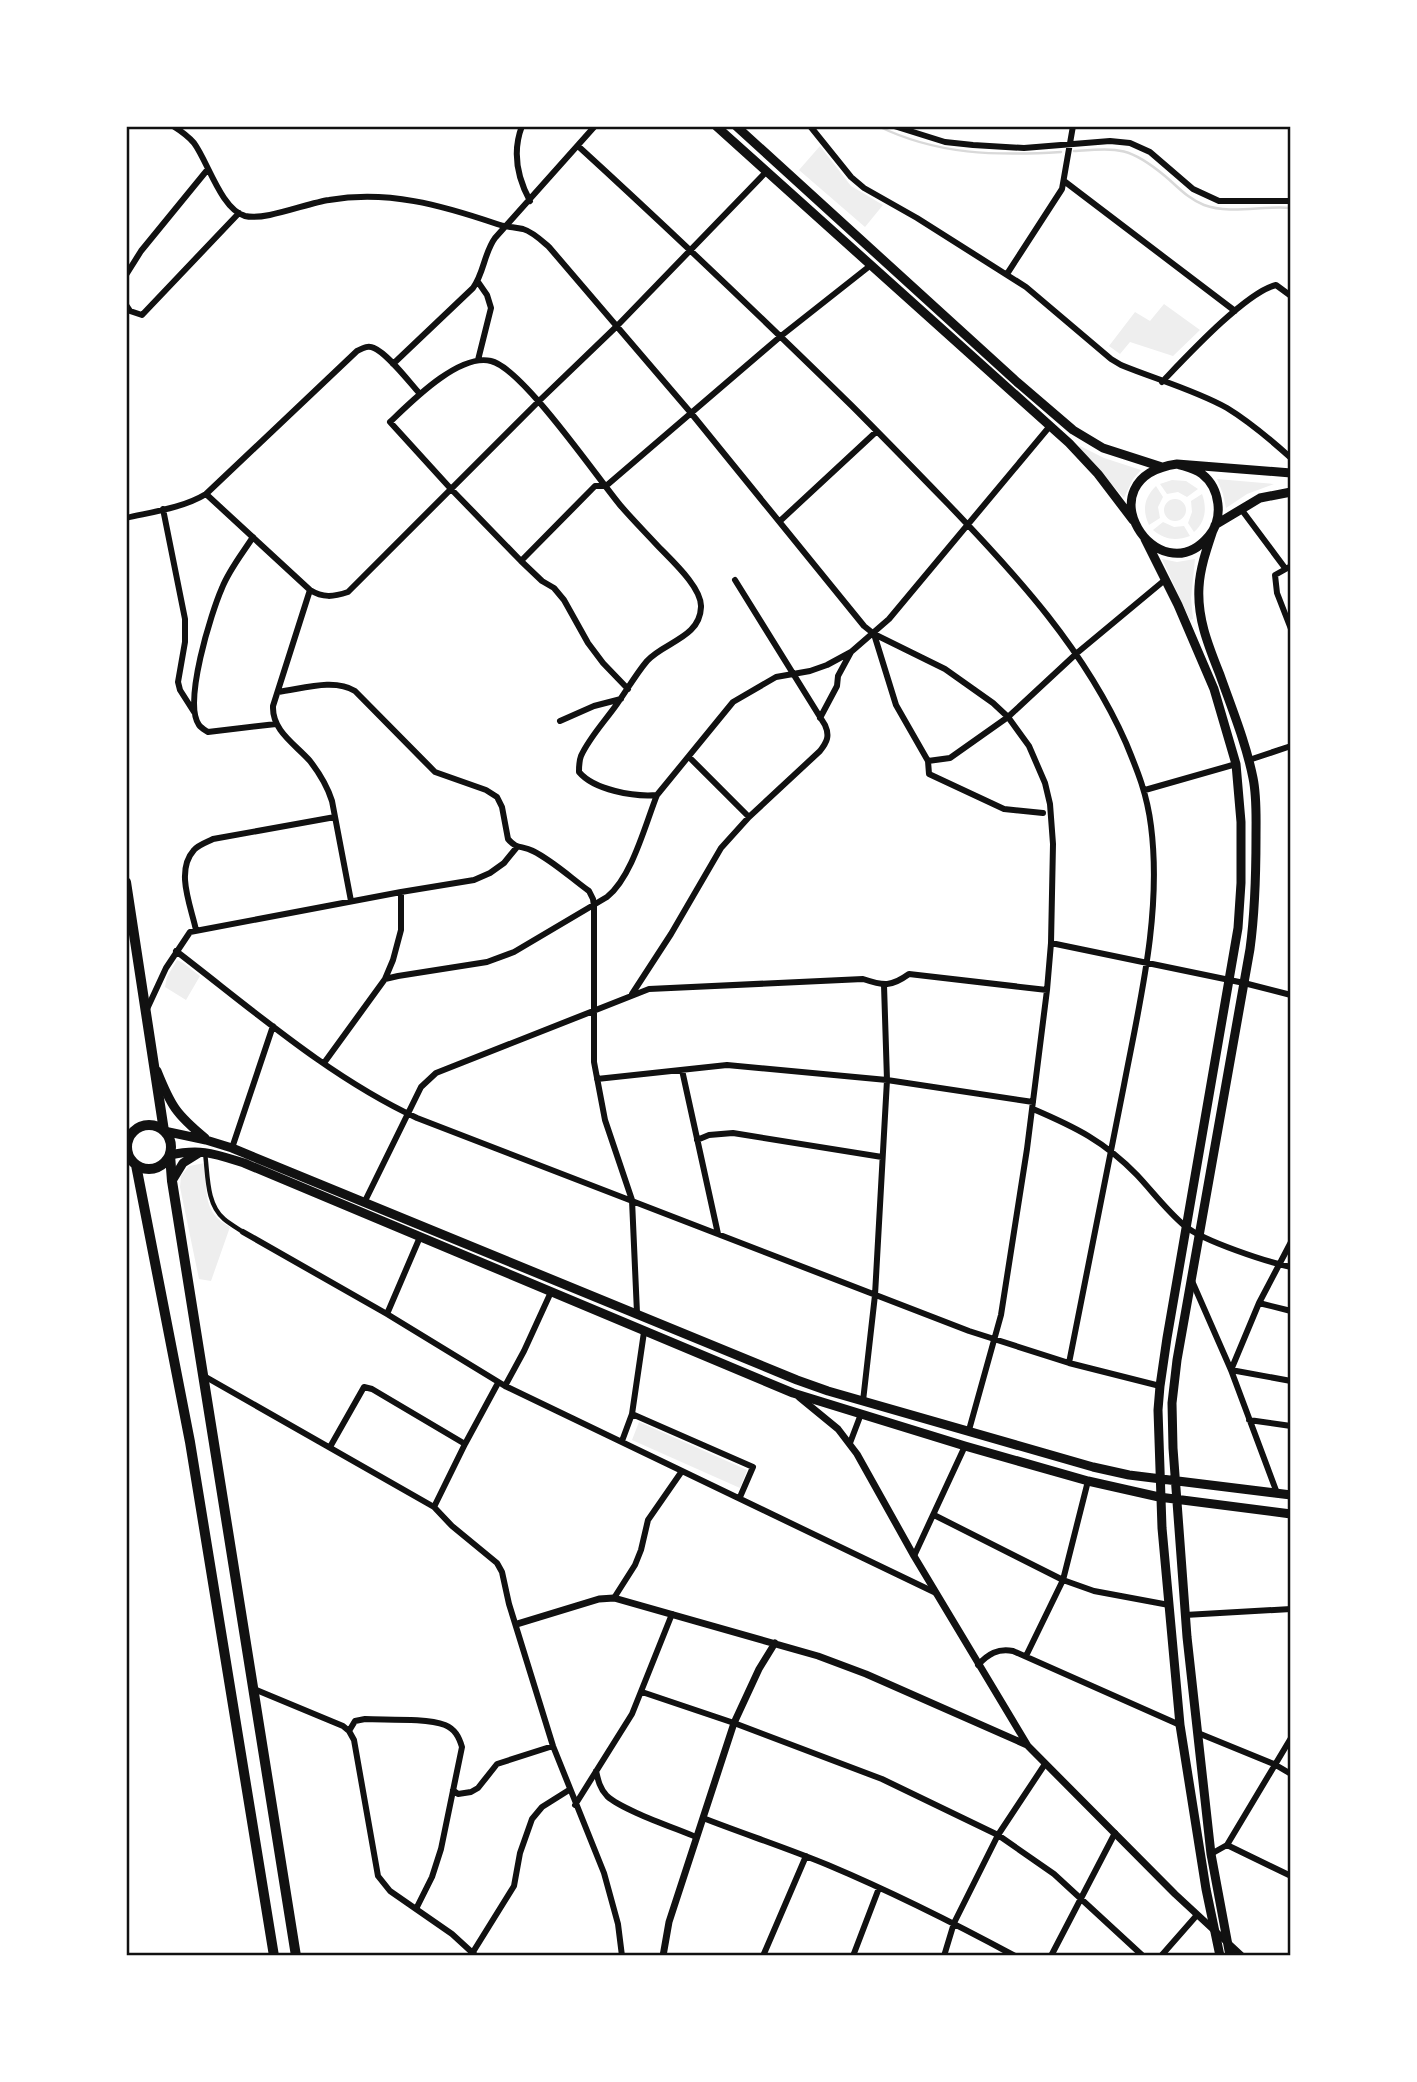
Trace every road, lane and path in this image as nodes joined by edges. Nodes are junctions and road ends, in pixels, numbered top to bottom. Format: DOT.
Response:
graph roads {
  1 [pos="173,126"];
  2 [pos="522,126"];
  3 [pos="594,126"];
  4 [pos="716,126"];
  5 [pos="736,126"];
  6 [pos="810,126"];
  7 [pos="894,126"];
  8 [pos="1073,126"];
  9 [pos="1069,145"];
  10 [pos="578,146"];
  11 [pos="208,169"];
  12 [pos="767,171"];
  13 [pos="1064,181"];
  14 [pos="530,201"];
  15 [pos="1291,201"];
  16 [pos="239,213"];
  17 [pos="506,227"];
  18 [pos="692,250"];
  19 [pos="871,265"];
  20 [pos="1007,274"];
  21 [pos="126,275"];
  22 [pos="478,282"];
  23 [pos="1291,296"];
  24 [pos="126,305"];
  25 [pos="1235,311"];
  26 [pos="617,326"];
  27 [pos="781,336"];
  28 [pos="478,360"];
  29 [pos="393,364"];
  30 [pos="1162,382"];
  31 [pos="420,394"];
  32 [pos="539,401"];
  33 [pos="691,413"];
  34 [pos="1050,426"];
  35 [pos="877,431"];
  36 [pos="1291,458"];
  37 [pos="1177,464"];
  38 [pos="1162,467"];
  39 [pos="1291,473"];
  40 [pos="606,486"];
  41 [pos="451,489"];
  42 [pos="1291,492"];
  43 [pos="206,494"];
  44 [pos="163,509"];
  45 [pos="1241,509"];
  46 [pos="126,518"];
  47 [pos="1133,520"];
  48 [pos="780,521"];
  49 [pos="969,526"];
  50 [pos="1214,527"];
  51 [pos="253,537"];
  52 [pos="1145,539"];
  53 [pos="521,561"];
  54 [pos="1288,567"];
  55 [pos="1166,579"];
  56 [pos="735,580"];
  57 [pos="310,590"];
  58 [pos="1291,629"];
  59 [pos="874,634"];
  60 [pos="850,652"];
  61 [pos="1077,653"];
  62 [pos="792,674"];
  63 [pos="628,689"];
  64 [pos="278,692"];
  65 [pos="621,699"];
  66 [pos="195,714"];
  67 [pos="1008,717"];
  68 [pos="820,718"];
  69 [pos="560,721"];
  70 [pos="276,724"];
  71 [pos="1291,746"];
  72 [pos="689,757"];
  73 [pos="1249,760"];
  74 [pos="928,761"];
  75 [pos="1236,764"];
  76 [pos="1145,790"];
  77 [pos="657,794"];
  78 [pos="1043,813"];
  79 [pos="335,817"];
  80 [pos="749,817"];
  81 [pos="517,847"];
  82 [pos="126,881"];
  83 [pos="401,892"];
  84 [pos="351,901"];
  85 [pos="594,906"];
  86 [pos="196,930"];
  87 [pos="1051,943"];
  88 [pos="176,951"];
  89 [pos="1148,963"];
  90 [pos="386,979"];
  91 [pos="1230,980"];
  92 [pos="1244,983"];
  93 [pos="884,985"];
  94 [pos="1047,990"];
  95 [pos="632,994"];
  96 [pos="1291,995"];
  97 [pos="594,1009"];
  98 [pos="146,1011"];
  99 [pos="273,1026"];
  100 [pos="154,1063"];
  101 [pos="324,1063"];
  102 [pos="682,1070"];
  103 [pos="597,1079"];
  104 [pos="887,1080"];
  105 [pos="1033,1105"];
  106 [pos="407,1113"];
  107 [pos="126,1126"];
  108 [pos="164,1131"];
  109 [pos="206,1140"];
  110 [pos="697,1140"];
  111 [pos="127,1141"];
  112 [pos="232,1148"];
  113 [pos="205,1151"];
  114 [pos="1112,1151"];
  115 [pos="170,1155"];
  116 [pos="882,1157"];
  117 [pos="131,1164"];
  118 [pos="172,1181"];
  119 [pos="632,1200"];
  120 [pos="365,1201"];
  121 [pos="1186,1227"];
  122 [pos="243,1232"];
  123 [pos="718,1234"];
  124 [pos="1198,1234"];
  125 [pos="421,1237"];
  126 [pos="1291,1242"];
  127 [pos="1279,1264"];
  128 [pos="1291,1267"];
  129 [pos="1191,1279"];
  130 [pos="551,1292"];
  131 [pos="875,1295"];
  132 [pos="1259,1303"];
  133 [pos="1291,1311"];
  134 [pos="637,1313"];
  135 [pos="387,1314"];
  136 [pos="644,1332"];
  137 [pos="995,1340"];
  138 [pos="1069,1363"];
  139 [pos="1231,1370"];
  140 [pos="204,1376"];
  141 [pos="1291,1381"];
  142 [pos="502,1384"];
  143 [pos="1160,1386"];
  144 [pos="793,1393"];
  145 [pos="863,1401"];
  146 [pos="632,1414"];
  147 [pos="860,1414"];
  148 [pos="1250,1420"];
  149 [pos="1291,1426"];
  150 [pos="968,1430"];
  151 [pos="622,1441"];
  152 [pos="850,1443"];
  153 [pos="465,1444"];
  154 [pos="965,1446"];
  155 [pos="330,1447"];
  156 [pos="682,1471"];
  157 [pos="1160,1478"];
  158 [pos="1174,1480"];
  159 [pos="1088,1481"];
  160 [pos="1277,1493"];
  161 [pos="1291,1495"];
  162 [pos="740,1497"];
  163 [pos="1159,1497"];
  164 [pos="1176,1499"];
  165 [pos="433,1507"];
  166 [pos="934,1515"];
  167 [pos="1290,1515"];
  168 [pos="914,1556"];
  169 [pos="1063,1580"];
  170 [pos="936,1593"];
  171 [pos="614,1598"];
  172 [pos="1169,1605"];
  173 [pos="1291,1609"];
  174 [pos="672,1614"];
  175 [pos="1185,1615"];
  176 [pos="517,1624"];
  177 [pos="775,1643"];
  178 [pos="1027,1656"];
  179 [pos="978,1665"];
  180 [pos="254,1689"];
  181 [pos="642,1692"];
  182 [pos="734,1723"];
  183 [pos="1180,1725"];
  184 [pos="349,1731"];
  185 [pos="1198,1733"];
  186 [pos="1291,1738"];
  187 [pos="553,1746"];
  188 [pos="1028,1746"];
  189 [pos="1045,1764"];
  190 [pos="1274,1765"];
  191 [pos="596,1771"];
  192 [pos="1291,1774"];
  193 [pos="453,1790"];
  194 [pos="569,1790"];
  195 [pos="575,1805"];
  196 [pos="703,1818"];
  197 [pos="1115,1833"];
  198 [pos="998,1835"];
  199 [pos="696,1837"];
  200 [pos="1227,1845"];
  201 [pos="1211,1854"];
  202 [pos="806,1856"];
  203 [pos="1291,1876"];
  204 [pos="880,1888"];
  205 [pos="1080,1897"];
  206 [pos="417,1908"];
  207 [pos="1197,1915"];
  208 [pos="954,1923"];
  209 [pos="1213,1930"];
  210 [pos="1228,1942"];
  211 [pos="474,1954"];
  212 [pos="274,1956"];
  213 [pos="296,1956"];
  214 [pos="622,1956"];
  215 [pos="663,1956"];
  216 [pos="763,1956"];
  217 [pos="853,1956"];
  218 [pos="944,1956"];
  219 [pos="1015,1956"];
  220 [pos="1051,1956"];
  221 [pos="1143,1956"];
  222 [pos="1161,1956"];
  223 [pos="1220,1956"];
  224 [pos="1230,1956"];
  225 [pos="1242,1956"];
  1 -- 11 [label="street"];
  2 -- 14 [label="street"];
  3 -- 10 [label="street"];
  4 -- 12 [label="main road"];
  5 -- 38 [label="main road"];
  6 -- 20 [label="street"];
  7 -- 9 [label="street"];
  8 -- 9 [label="street"];
  9 -- 13 [label="street"];
  9 -- 15 [label="street"];
  10 -- 14 [label="street"];
  10 -- 18 [label="street"];
  11 -- 16 [label="street"];
  11 -- 21 [label="street"];
  12 -- 18 [label="street"];
  12 -- 19 [label="main road"];
  13 -- 20 [label="street"];
  13 -- 25 [label="street"];
  14 -- 17 [label="street"];
  16 -- 17 [label="street"];
  16 -- 24 [label="street"];
  17 -- 22 [label="street"];
  17 -- 26 [label="street"];
  18 -- 26 [label="street"];
  18 -- 27 [label="street"];
  19 -- 27 [label="street"];
  19 -- 34 [label="main road"];
  20 -- 30 [label="street"];
  22 -- 28 [label="street"];
  22 -- 29 [label="street"];
  23 -- 25 [label="street"];
  25 -- 30 [label="street"];
  26 -- 32 [label="street"];
  26 -- 33 [label="street"];
  27 -- 33 [label="street"];
  27 -- 35 [label="street"];
  28 -- 31 [label="street"];
  28 -- 32 [label="street"];
  29 -- 31 [label="street"];
  29 -- 43 [label="street"];
  30 -- 36 [label="street"];
  31 -- 41 [label="street"];
  32 -- 40 [label="street"];
  32 -- 41 [label="street"];
  33 -- 40 [label="street"];
  33 -- 48 [label="street"];
  34 -- 47 [label="main road"];
  34 -- 49 [label="street"];
  35 -- 48 [label="street"];
  35 -- 49 [label="street"];
  37 -- 38 [label="main road"];
  37 -- 39 [label="main road"];
  37 -- 50 [label="main road"];
  38 -- 47 [label="main road"];
  40 -- 53 [label="street"];
  40 -- 63 [label="street"];
  41 -- 53 [label="street"];
  41 -- 57 [label="street"];
  42 -- 45 [label="main road"];
  43 -- 44 [label="street"];
  43 -- 51 [label="street"];
  44 -- 46 [label="street"];
  44 -- 66 [label="street"];
  45 -- 50 [label="main road"];
  45 -- 54 [label="street"];
  47 -- 52 [label="main road"];
  48 -- 59 [label="street"];
  49 -- 59 [label="street"];
  49 -- 61 [label="street"];
  50 -- 52 [label="main road"];
  50 -- 73 [label="main road"];
  51 -- 57 [label="street"];
  51 -- 66 [label="street"];
  52 -- 55 [label="main road"];
  53 -- 63 [label="street"];
  54 -- 58 [label="street"];
  55 -- 61 [label="street"];
  55 -- 75 [label="main road"];
  56 -- 62 [label="street"];
  57 -- 64 [label="street"];
  59 -- 60 [label="street"];
  59 -- 67 [label="street"];
  59 -- 74 [label="street"];
  60 -- 62 [label="street"];
  60 -- 68 [label="street"];
  61 -- 67 [label="street"];
  61 -- 76 [label="street"];
  62 -- 68 [label="street"];
  62 -- 72 [label="street"];
  63 -- 65 [label="street"];
  64 -- 70 [label="street"];
  64 -- 81 [label="street"];
  65 -- 69 [label="street"];
  65 -- 77 [label="street"];
  66 -- 70 [label="street"];
  67 -- 74 [label="street"];
  67 -- 87 [label="street"];
  68 -- 80 [label="street"];
  70 -- 79 [label="street"];
  71 -- 73 [label="street"];
  72 -- 77 [label="street"];
  72 -- 80 [label="street"];
  73 -- 92 [label="main road"];
  74 -- 78 [label="street"];
  75 -- 76 [label="street"];
  75 -- 91 [label="main road"];
  76 -- 89 [label="street"];
  77 -- 85 [label="street"];
  79 -- 84 [label="street"];
  79 -- 86 [label="street"];
  80 -- 95 [label="street"];
  81 -- 83 [label="street"];
  81 -- 85 [label="street"];
  82 -- 98 [label="highway"];
  83 -- 84 [label="street"];
  83 -- 90 [label="street"];
  84 -- 86 [label="street"];
  85 -- 90 [label="street"];
  85 -- 97 [label="street"];
  86 -- 88 [label="street"];
  87 -- 89 [label="street"];
  87 -- 94 [label="street"];
  88 -- 98 [label="street"];
  88 -- 99 [label="street"];
  89 -- 91 [label="street"];
  89 -- 114 [label="street"];
  90 -- 101 [label="street"];
  91 -- 92 [label="street"];
  91 -- 121 [label="main road"];
  92 -- 96 [label="street"];
  92 -- 124 [label="main road"];
  93 -- 94 [label="street"];
  93 -- 95 [label="street"];
  93 -- 104 [label="street"];
  94 -- 105 [label="street"];
  95 -- 97 [label="street"];
  97 -- 103 [label="street"];
  97 -- 106 [label="street"];
  98 -- 100 [label="highway"];
  99 -- 101 [label="street"];
  99 -- 112 [label="street"];
  100 -- 108 [label="highway"];
  100 -- 109 [label="main road"];
  101 -- 106 [label="street"];
  102 -- 103 [label="street"];
  102 -- 104 [label="street"];
  102 -- 110 [label="street"];
  103 -- 119 [label="street"];
  104 -- 105 [label="street"];
  104 -- 116 [label="street"];
  105 -- 114 [label="street"];
  105 -- 137 [label="street"];
  106 -- 119 [label="street"];
  106 -- 120 [label="street"];
  107 -- 111 [label="highway"];
  108 -- 109 [label="main road"];
  108 -- 111 [label="highway"];
  108 -- 115 [label="highway"];
  109 -- 112 [label="main road"];
  110 -- 116 [label="street"];
  110 -- 123 [label="street"];
  111 -- 117 [label="highway"];
  112 -- 120 [label="main road"];
  113 -- 115 [label="main road"];
  113 -- 118 [label="main road"];
  113 -- 122 [label="street"];
  113 -- 125 [label="main road"];
  114 -- 121 [label="street"];
  114 -- 138 [label="street"];
  115 -- 117 [label="highway"];
  115 -- 118 [label="highway"];
  116 -- 131 [label="street"];
  117 -- 212 [label="highway"];
  118 -- 140 [label="highway"];
  119 -- 123 [label="street"];
  119 -- 134 [label="street"];
  120 -- 134 [label="main road"];
  121 -- 124 [label="street"];
  121 -- 143 [label="main road"];
  122 -- 135 [label="street"];
  123 -- 131 [label="street"];
  124 -- 127 [label="street"];
  124 -- 129 [label="main road"];
  125 -- 130 [label="main road"];
  125 -- 135 [label="street"];
  126 -- 127 [label="street"];
  127 -- 128 [label="street"];
  127 -- 132 [label="street"];
  129 -- 139 [label="street"];
  129 -- 158 [label="main road"];
  130 -- 136 [label="main road"];
  130 -- 142 [label="street"];
  131 -- 137 [label="street"];
  131 -- 145 [label="street"];
  132 -- 133 [label="street"];
  132 -- 139 [label="street"];
  134 -- 145 [label="main road"];
  135 -- 142 [label="street"];
  136 -- 144 [label="main road"];
  136 -- 146 [label="street"];
  137 -- 138 [label="street"];
  137 -- 150 [label="street"];
  138 -- 143 [label="street"];
  139 -- 141 [label="street"];
  139 -- 148 [label="street"];
  140 -- 155 [label="street"];
  140 -- 180 [label="highway"];
  142 -- 151 [label="street"];
  142 -- 153 [label="street"];
  143 -- 157 [label="main road"];
  144 -- 147 [label="main road"];
  144 -- 152 [label="street"];
  145 -- 150 [label="main road"];
  146 -- 151 [label="street"];
  146 -- 162 [label="street"];
  147 -- 152 [label="street"];
  147 -- 154 [label="main road"];
  148 -- 149 [label="street"];
  148 -- 160 [label="street"];
  150 -- 157 [label="main road"];
  151 -- 156 [label="street"];
  152 -- 168 [label="street"];
  153 -- 155 [label="street"];
  153 -- 165 [label="street"];
  154 -- 159 [label="main road"];
  154 -- 166 [label="street"];
  155 -- 165 [label="street"];
  156 -- 162 [label="street"];
  156 -- 171 [label="street"];
  157 -- 158 [label="main road"];
  157 -- 163 [label="main road"];
  158 -- 160 [label="main road"];
  158 -- 164 [label="main road"];
  159 -- 163 [label="main road"];
  159 -- 169 [label="street"];
  160 -- 161 [label="main road"];
  162 -- 170 [label="street"];
  163 -- 164 [label="main road"];
  163 -- 172 [label="main road"];
  164 -- 167 [label="main road"];
  164 -- 175 [label="main road"];
  165 -- 176 [label="street"];
  166 -- 168 [label="street"];
  166 -- 169 [label="street"];
  168 -- 170 [label="street"];
  169 -- 172 [label="street"];
  169 -- 178 [label="street"];
  170 -- 179 [label="street"];
  171 -- 174 [label="street"];
  171 -- 176 [label="street"];
  172 -- 183 [label="main road"];
  173 -- 175 [label="street"];
  174 -- 177 [label="street"];
  174 -- 181 [label="street"];
  175 -- 185 [label="main road"];
  176 -- 187 [label="street"];
  177 -- 182 [label="street"];
  177 -- 188 [label="street"];
  178 -- 179 [label="street"];
  178 -- 183 [label="street"];
  179 -- 188 [label="street"];
  180 -- 184 [label="street"];
  180 -- 213 [label="highway"];
  181 -- 182 [label="street"];
  181 -- 191 [label="street"];
  182 -- 196 [label="street"];
  182 -- 198 [label="street"];
  183 -- 209 [label="main road"];
  184 -- 193 [label="street"];
  184 -- 206 [label="street"];
  185 -- 190 [label="street"];
  185 -- 201 [label="main road"];
  186 -- 190 [label="street"];
  187 -- 193 [label="street"];
  187 -- 194 [label="street"];
  188 -- 189 [label="street"];
  189 -- 197 [label="street"];
  189 -- 198 [label="street"];
  190 -- 192 [label="street"];
  190 -- 200 [label="street"];
  191 -- 195 [label="street"];
  191 -- 199 [label="street"];
  193 -- 206 [label="street"];
  194 -- 195 [label="street"];
  194 -- 211 [label="street"];
  195 -- 214 [label="street"];
  196 -- 199 [label="street"];
  196 -- 202 [label="street"];
  197 -- 205 [label="street"];
  197 -- 207 [label="street"];
  198 -- 205 [label="street"];
  198 -- 208 [label="street"];
  199 -- 215 [label="street"];
  200 -- 201 [label="street"];
  200 -- 203 [label="street"];
  201 -- 210 [label="main road"];
  202 -- 204 [label="street"];
  202 -- 216 [label="street"];
  204 -- 208 [label="street"];
  204 -- 217 [label="street"];
  205 -- 220 [label="street"];
  205 -- 221 [label="street"];
  206 -- 211 [label="street"];
  207 -- 209 [label="street"];
  207 -- 222 [label="street"];
  208 -- 218 [label="street"];
  208 -- 219 [label="street"];
  209 -- 210 [label="street"];
  209 -- 223 [label="main road"];
  210 -- 224 [label="main road"];
  210 -- 225 [label="street"];
}
